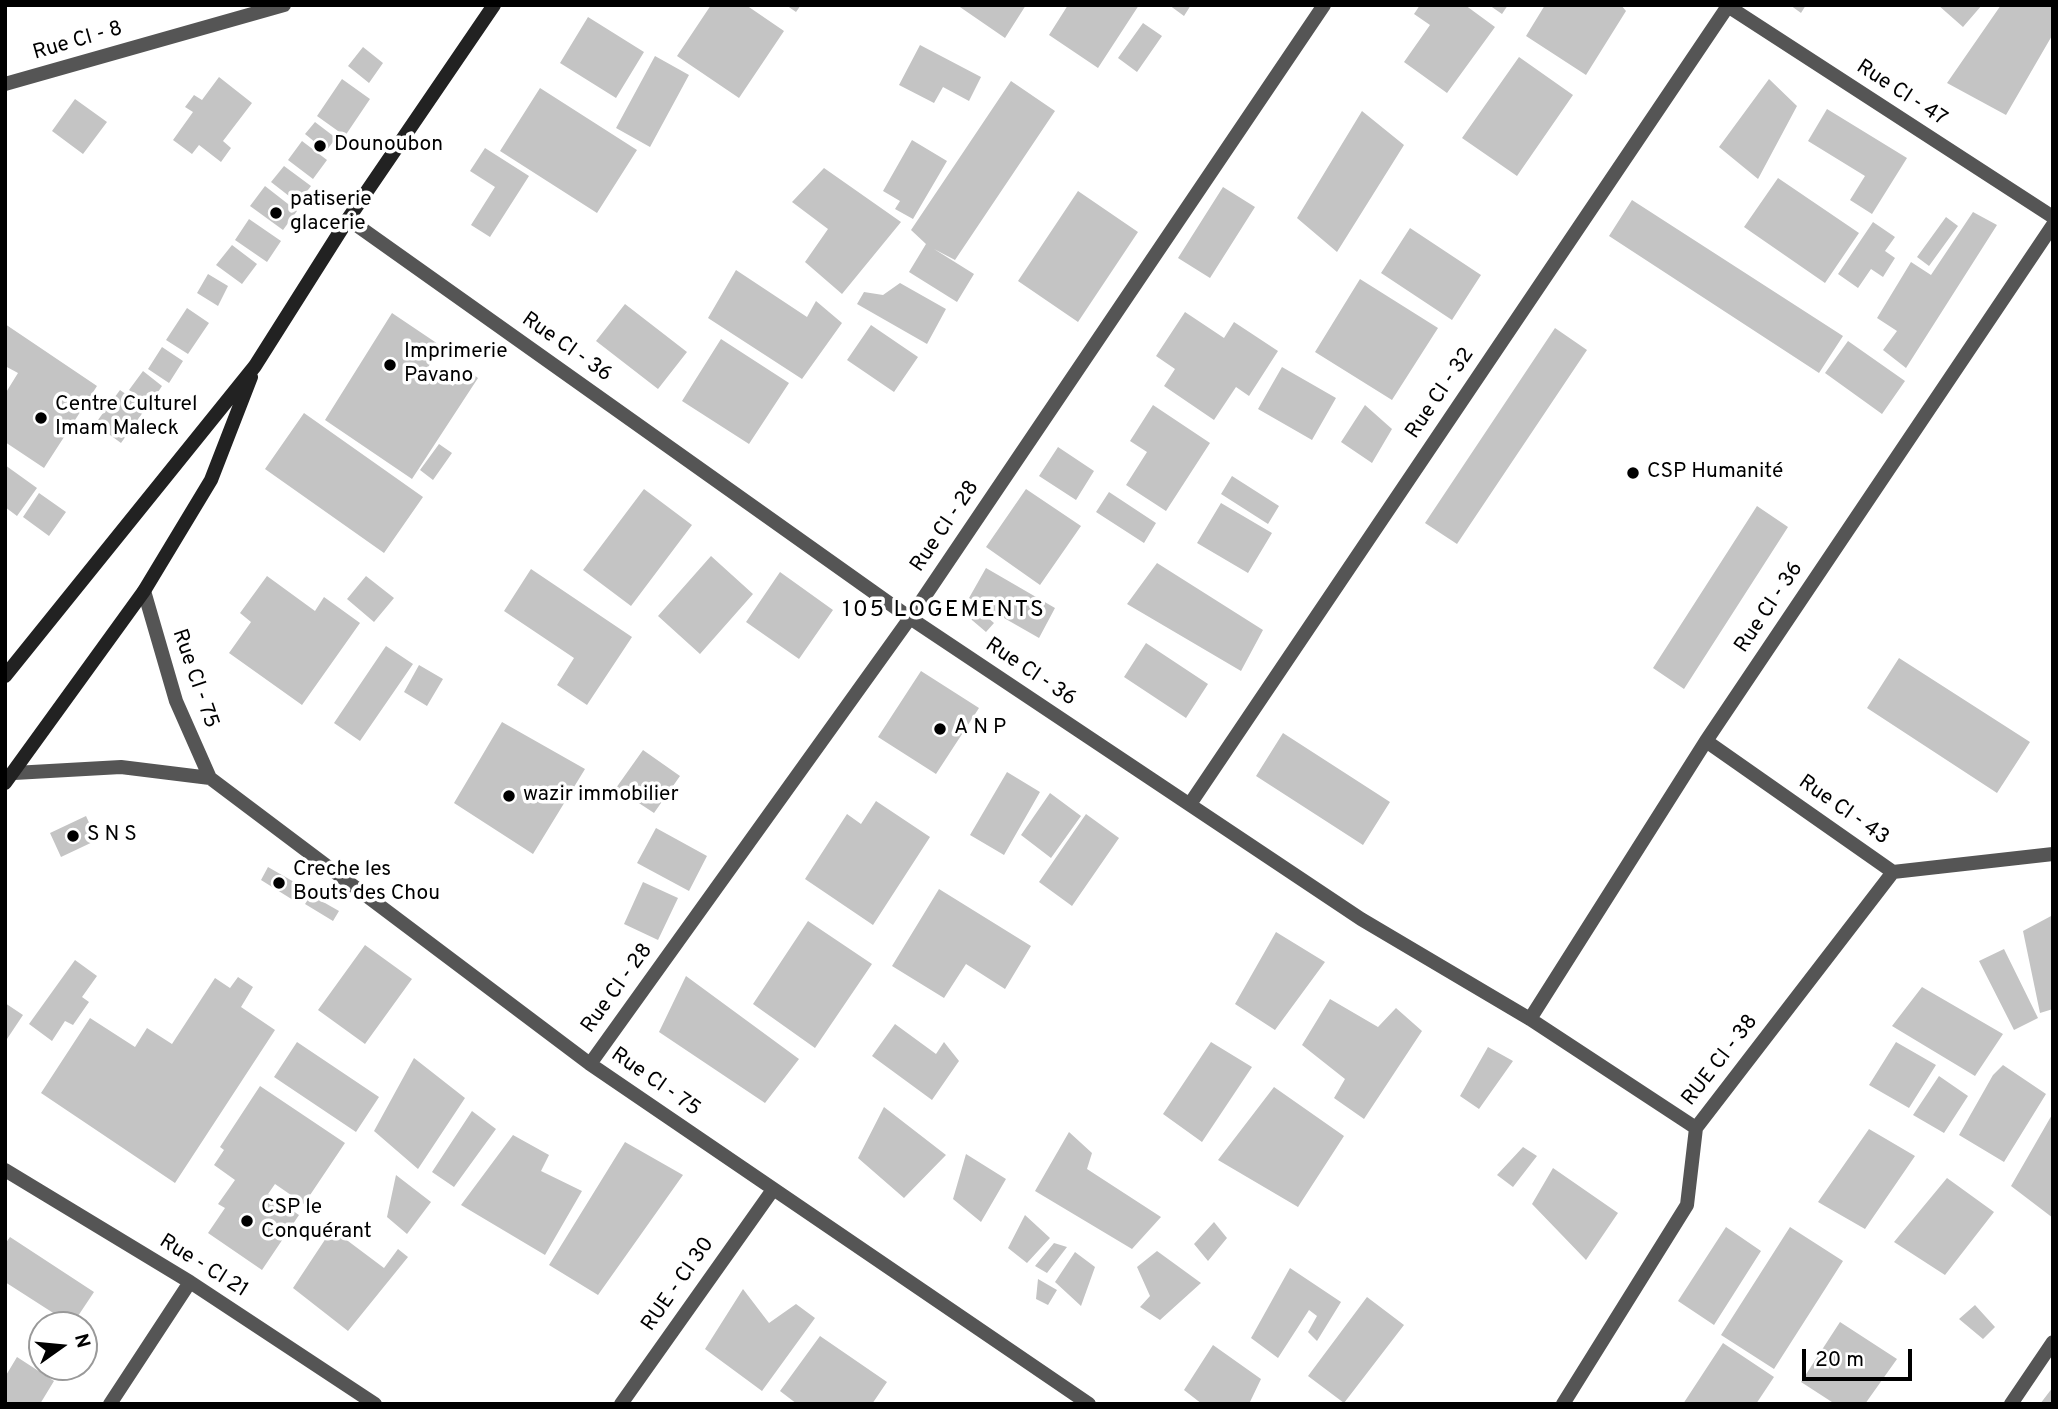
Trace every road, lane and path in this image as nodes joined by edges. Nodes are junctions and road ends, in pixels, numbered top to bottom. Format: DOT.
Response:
graph roads {
  1 [pos="284,5"];
  2 [pos="495,5"];
  3 [pos="1324,5"];
  4 [pos="1727,6"];
  5 [pos="5,84"];
  6 [pos="2053,217"];
  7 [pos="348,219"];
  8 [pos="2053,225"];
  9 [pos="255,366"];
  10 [pos="144,591"];
  11 [pos="910,618"];
  12 [pos="6,673"];
  13 [pos="1706,741"];
  14 [pos="10,778"];
  15 [pos="210,778"];
  16 [pos="1190,804"];
  17 [pos="2053,854"];
  18 [pos="1893,872"];
  19 [pos="1530,1019"];
  20 [pos="590,1064"];
  21 [pos="1696,1128"];
  22 [pos="5,1170"];
  23 [pos="772,1191"];
  24 [pos="190,1282"];
  25 [pos="2053,1342"];
  26 [pos="110,1404"];
  27 [pos="376,1404"];
  28 [pos="621,1404"];
  29 [pos="1089,1404"];
  30 [pos="1563,1404"];
  31 [pos="2011,1404"];
  1 -- 5 [label="street, Rue CI - 8"];
  2 -- 7 [label="main road"];
  3 -- 11 [label="street, Rue CI - 28"];
  4 -- 6 [label="street, Rue CI - 47"];
  4 -- 16 [label="street, Rue CI - 32"];
  7 -- 9 [label="main road"];
  7 -- 11 [label="street, Rue CI - 36"];
  8 -- 13 [label="street, Rue CI - 36"];
  9 -- 10 [label="main road"];
  9 -- 12 [label="main road"];
  10 -- 14 [label="main road"];
  10 -- 15 [label="street, Rue CI - 75"];
  11 -- 16 [label="street, Rue CI - 36"];
  11 -- 20 [label="street, Rue CI - 28"];
  13 -- 18 [label="street, Rue CI - 43"];
  13 -- 19 [label="street, Rue CI - 36"];
  14 -- 15 [label="street, Rue CI - 75"];
  15 -- 20 [label="street, Rue CI - 75"];
  16 -- 19 [label="street, Rue CI - 36"];
  17 -- 18 [label="street, Rue CI - 43"];
  18 -- 21 [label="street, RUE CI - 38"];
  19 -- 21 [label="street, Rue CI - 36"];
  20 -- 23 [label="street, Rue CI - 75"];
  21 -- 30 [label="street, RUE CI - 38"];
  22 -- 24 [label="street, Rue - CI 21"];
  23 -- 28 [label="street, RUE - CI 30"];
  23 -- 29 [label="street, Rue CI - 75"];
  24 -- 26 [label="street"];
  24 -- 27 [label="street, Rue - CI 21"];
  25 -- 31 [label="street"];
}
